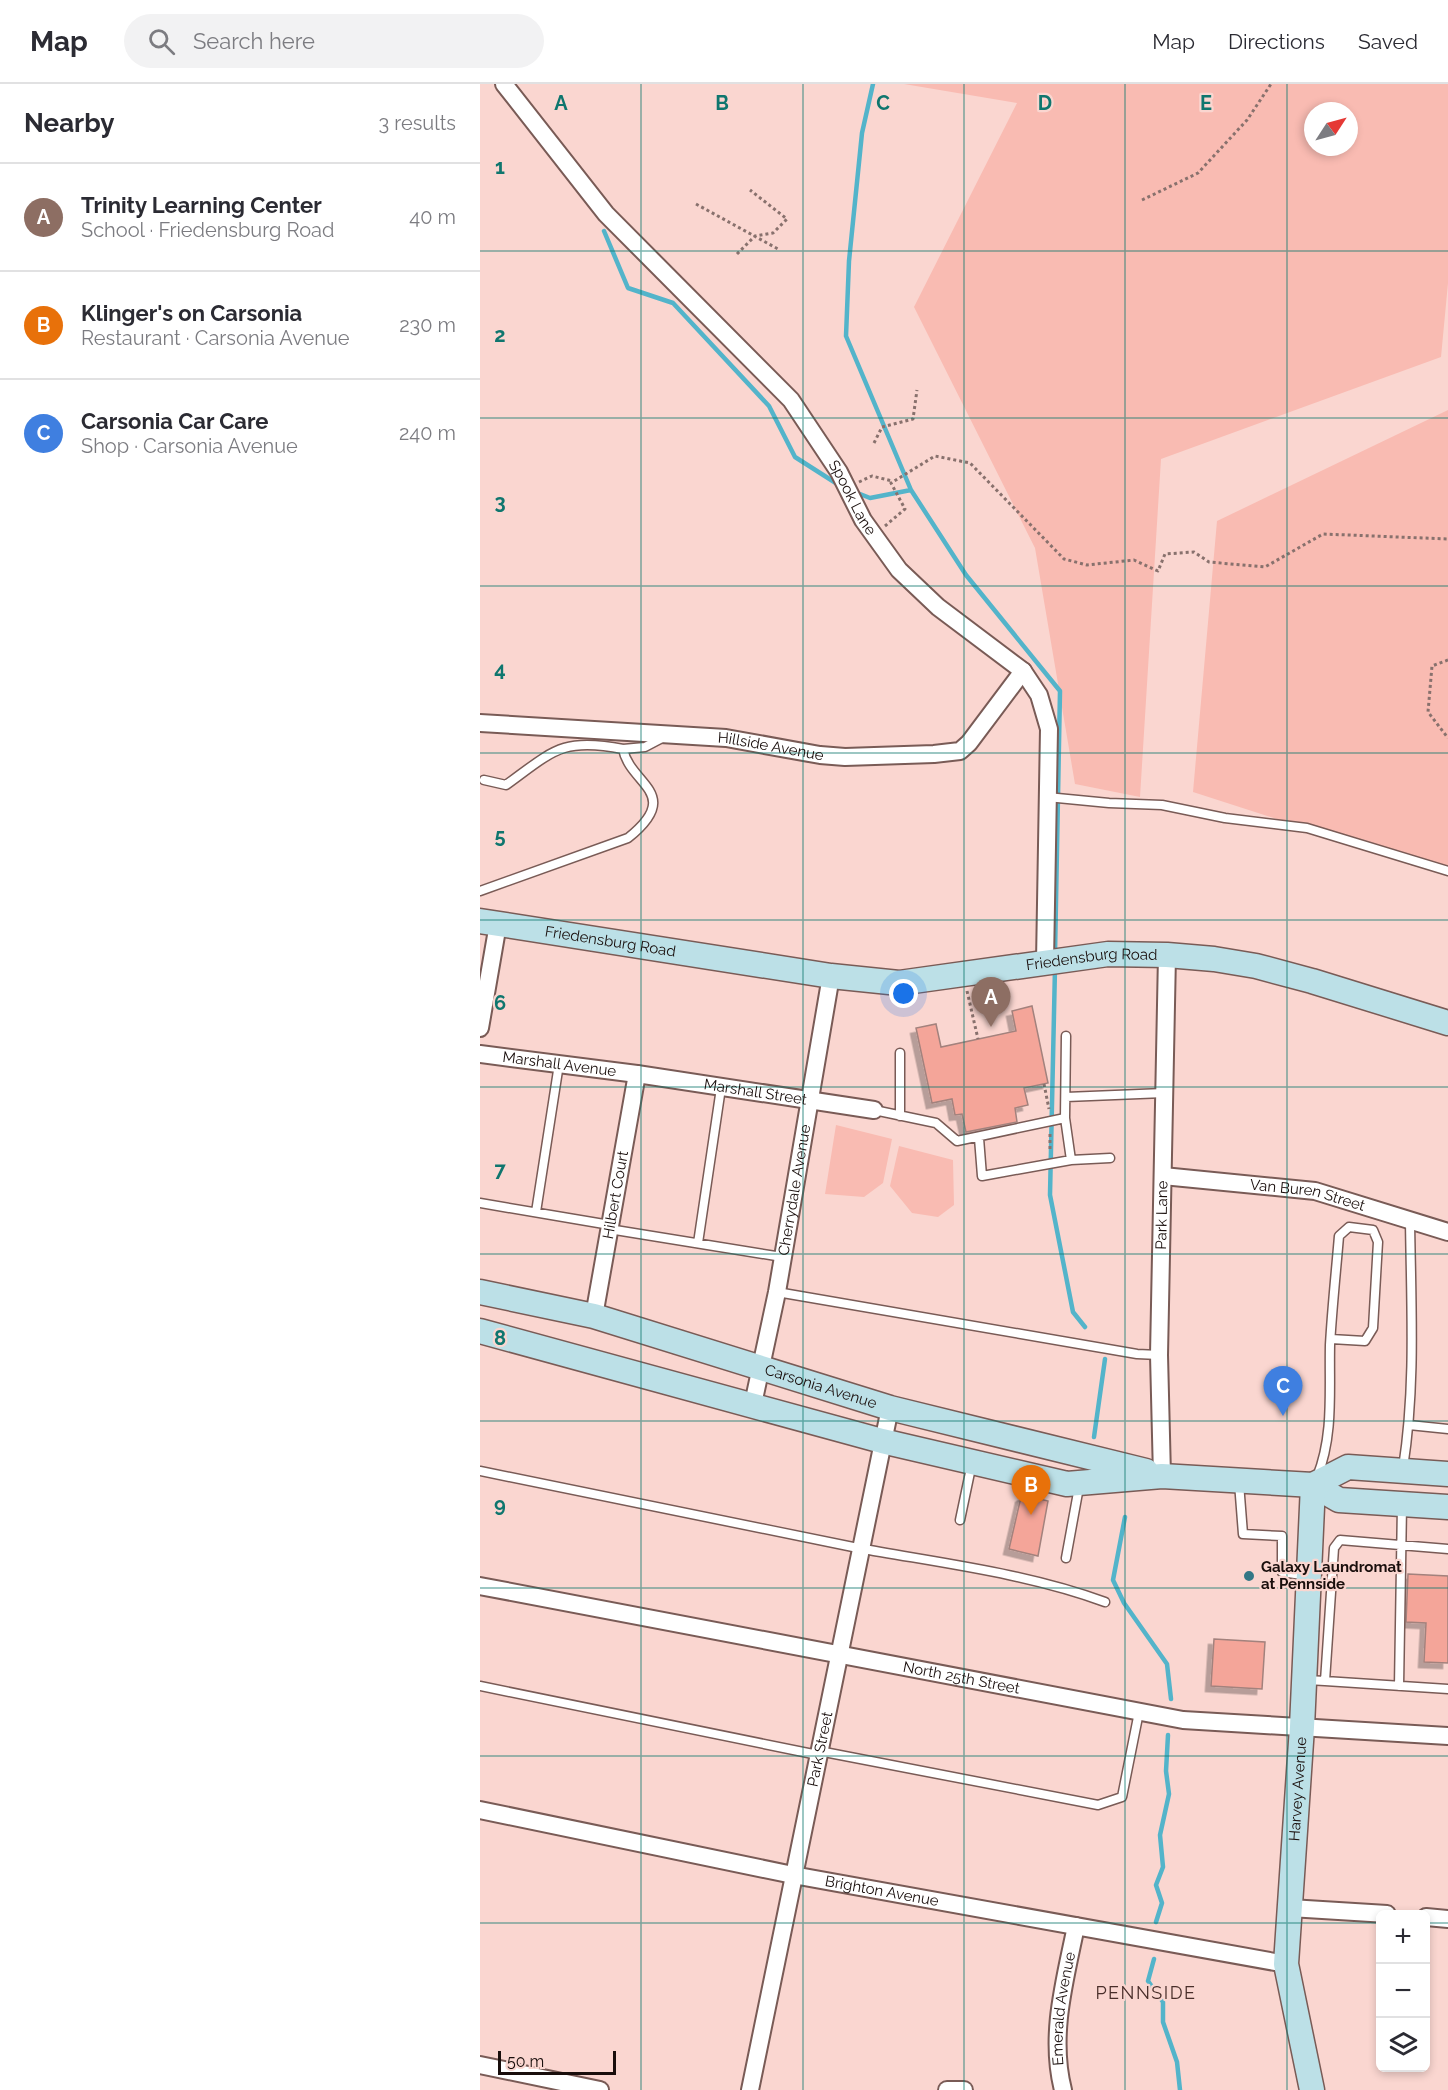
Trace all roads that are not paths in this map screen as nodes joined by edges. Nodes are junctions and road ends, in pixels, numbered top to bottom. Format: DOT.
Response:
graph roads {
  1 [pos="504,84"];
  2 [pos="1023,671"];
  3 [pos="480,723"];
  4 [pos="667,736"];
  5 [pos="623,749"];
  6 [pos="484,780"];
  7 [pos="1047,796"];
  8 [pos="1448,871"];
  9 [pos="480,891"];
  10 [pos="489,922"];
  11 [pos="1167,955"];
  12 [pos="1045,962"];
  13 [pos="831,976"];
  14 [pos="1448,1023"];
  15 [pos="480,1028"];
  16 [pos="1066,1036"];
  17 [pos="900,1053"];
  18 [pos="480,1054"];
  19 [pos="559,1064"];
  20 [pos="637,1074"];
  21 [pos="721,1088"];
  22 [pos="1164,1093"];
  23 [pos="1066,1097"];
  24 [pos="809,1100"];
  25 [pos="874,1110"];
  26 [pos="900,1116"];
  27 [pos="1065,1118"];
  28 [pos="980,1138"];
  29 [pos="1110,1158"];
  30 [pos="1071,1160"];
  31 [pos="1163,1176"];
  32 [pos="480,1203"];
  33 [pos="536,1212"];
  34 [pos="1410,1220"];
  35 [pos="610,1227"];
  36 [pos="1448,1232"];
  37 [pos="698,1243"];
  38 [pos="782,1257"];
  39 [pos="480,1292"];
  40 [pos="777,1292"];
  41 [pos="594,1316"];
  42 [pos="480,1331"];
  43 [pos="1331,1339"];
  44 [pos="1159,1355"];
  45 [pos="761,1368"];
  46 [pos="753,1404"];
  47 [pos="890,1408"];
  48 [pos="1409,1425"];
  49 [pos="1448,1429"];
  50 [pos="882,1442"];
  51 [pos="972,1462"];
  52 [pos="480,1471"];
  53 [pos="1403,1471"];
  54 [pos="1448,1474"];
  55 [pos="1162,1476"];
  56 [pos="1239,1481"];
  57 [pos="1080,1483"];
  58 [pos="1314,1485"];
  59 [pos="1402,1504"];
  60 [pos="1448,1507"];
  61 [pos="960,1520"];
  62 [pos="1402,1546"];
  63 [pos="859,1548"];
  64 [pos="1448,1549"];
  65 [pos="1066,1558"];
  66 [pos="1309,1576"];
  67 [pos="480,1586"];
  68 [pos="1105,1602"];
  69 [pos="838,1656"];
  70 [pos="1314,1681"];
  71 [pos="480,1686"];
  72 [pos="1399,1686"];
  73 [pos="1448,1689"];
  74 [pos="1139,1712"];
  75 [pos="1302,1727"];
  76 [pos="1448,1736"];
  77 [pos="818,1753"];
  78 [pos="480,1810"];
  79 [pos="793,1875"];
  80 [pos="1290,1908"];
  81 [pos="1376,1913"];
  82 [pos="1430,1917"];
  83 [pos="1448,1918"];
  84 [pos="1076,1926"];
  85 [pos="1286,1964"];
  86 [pos="480,2065"];
  87 [pos="600,2090"];
  88 [pos="750,2090"];
  89 [pos="947,2090"];
  90 [pos="964,2090"];
  91 [pos="1063,2090"];
  92 [pos="1312,2090"];
  1 -- 2 [label="street, Spook Lane"];
  2 -- 4 [label="street, Hillside Avenue"];
  2 -- 7 [label="street, Spook Lane"];
  3 -- 4 [label="street, Hillside Avenue"];
  4 -- 5 [label="lane"];
  5 -- 6 [label="lane"];
  5 -- 9 [label="lane"];
  7 -- 8 [label="lane"];
  7 -- 12 [label="street, Spook Lane"];
  10 -- 13 [label="street, Friedensburg Road"];
  10 -- 15 [label="street"];
  11 -- 12 [label="street, Friedensburg Road"];
  11 -- 14 [label="street, Friedensburg Road"];
  11 -- 22 [label="street, Park Lane"];
  12 -- 13 [label="street, Friedensburg Road"];
  13 -- 24 [label="street, Cherrydale Avenue"];
  16 -- 23 [label="lane"];
  17 -- 26 [label="lane"];
  18 -- 19 [label="street, Marshall Avenue"];
  19 -- 20 [label="street, Marshall Avenue"];
  19 -- 33 [label="lane"];
  20 -- 21 [label="street, Marshall Street"];
  20 -- 35 [label="street, Hilbert Court"];
  21 -- 24 [label="street, Marshall Street"];
  21 -- 37 [label="lane"];
  22 -- 23 [label="lane"];
  22 -- 31 [label="street, Park Lane"];
  23 -- 27 [label="lane"];
  24 -- 25 [label="street, Marshall Street"];
  24 -- 38 [label="street, Cherrydale Avenue"];
  25 -- 26 [label="lane"];
  26 -- 28 [label="lane"];
  27 -- 28 [label="lane"];
  27 -- 30 [label="lane"];
  28 -- 30 [label="lane"];
  29 -- 30 [label="lane"];
  31 -- 34 [label="street, Van Buren Street"];
  31 -- 44 [label="street, Park Lane"];
  32 -- 33 [label="lane"];
  33 -- 35 [label="lane"];
  34 -- 36 [label="street, Van Buren Street"];
  34 -- 48 [label="lane"];
  35 -- 37 [label="lane"];
  35 -- 41 [label="street, Hilbert Court"];
  37 -- 38 [label="lane"];
  38 -- 40 [label="street, Cherrydale Avenue"];
  39 -- 41 [label="street, Carsonia Avenue"];
  40 -- 44 [label="lane"];
  40 -- 45 [label="street, Cherrydale Avenue"];
  41 -- 45 [label="street, Carsonia Avenue"];
  42 -- 46 [label="street, Carsonia Avenue"];
  43 -- 43 [label="lane"];
  43 -- 58 [label="lane"];
  44 -- 55 [label="street, Park Lane"];
  45 -- 46 [label="street, Cherrydale Avenue"];
  45 -- 47 [label="street, Carsonia Avenue"];
  46 -- 50 [label="street, Carsonia Avenue"];
  47 -- 50 [label="street, Park Street"];
  47 -- 55 [label="street, Carsonia Avenue"];
  48 -- 49 [label="lane"];
  48 -- 53 [label="lane"];
  50 -- 51 [label="street, Carsonia Avenue"];
  50 -- 63 [label="street, Park Street"];
  51 -- 57 [label="street, Carsonia Avenue"];
  51 -- 61 [label="lane"];
  52 -- 63 [label="lane"];
  53 -- 54 [label="street"];
  53 -- 58 [label="street"];
  55 -- 56 [label="street, Carsonia Avenue"];
  55 -- 57 [label="street, Carsonia Avenue"];
  56 -- 58 [label="street, Carsonia Avenue"];
  56 -- 66 [label="lane"];
  57 -- 65 [label="lane"];
  58 -- 59 [label="street, Carsonia Avenue"];
  58 -- 66 [label="street, Harvey Avenue"];
  59 -- 60 [label="street, Carsonia Avenue"];
  59 -- 62 [label="lane"];
  62 -- 64 [label="lane"];
  62 -- 70 [label="lane"];
  62 -- 72 [label="lane"];
  63 -- 68 [label="lane"];
  63 -- 69 [label="street, Park Street"];
  66 -- 70 [label="street, Harvey Avenue"];
  67 -- 69 [label="street, North 25th Street"];
  69 -- 74 [label="street, North 25th Street"];
  69 -- 77 [label="street, Park Street"];
  70 -- 72 [label="lane"];
  70 -- 75 [label="street, Harvey Avenue"];
  71 -- 77 [label="lane"];
  72 -- 73 [label="lane"];
  74 -- 75 [label="street, North 25th Street"];
  74 -- 77 [label="lane"];
  75 -- 76 [label="street, North 25th Street"];
  75 -- 80 [label="street, Harvey Avenue"];
  77 -- 79 [label="street, Park Street"];
  78 -- 79 [label="street, Brighton Avenue"];
  79 -- 84 [label="street, Brighton Avenue"];
  79 -- 88 [label="street, Park Street"];
  80 -- 81 [label="street"];
  80 -- 85 [label="street, Harvey Avenue"];
  82 -- 83 [label="street"];
  84 -- 85 [label="street, Brighton Avenue"];
  84 -- 91 [label="street, Emerald Avenue"];
  85 -- 92 [label="street, Harvey Avenue"];
  86 -- 87 [label="street"];
  89 -- 90 [label="street"];
}
